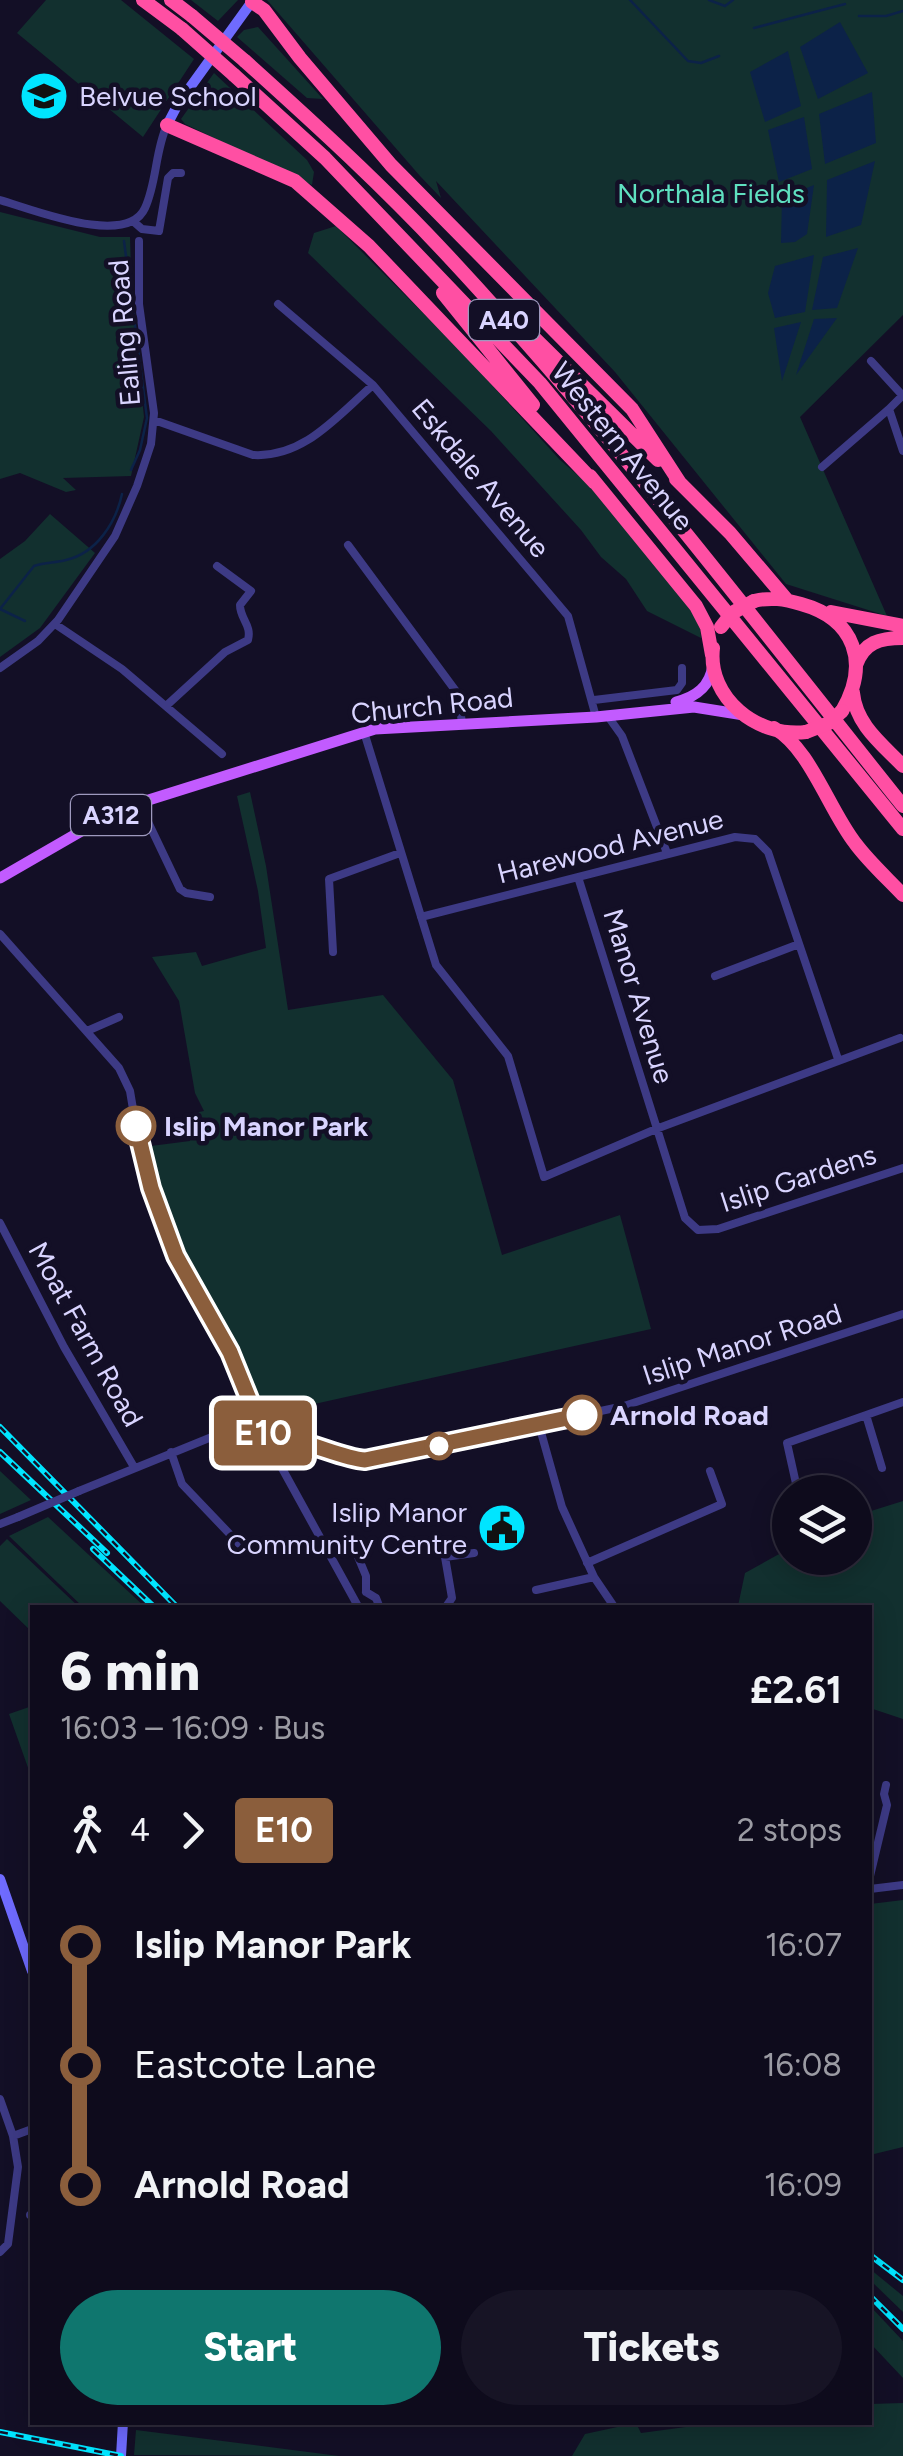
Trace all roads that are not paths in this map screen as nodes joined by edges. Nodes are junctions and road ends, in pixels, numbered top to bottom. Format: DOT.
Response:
graph roads {
  1 [pos="143,0"];
  2 [pos="172,0"];
  3 [pos="253,1"];
  4 [pos="167,125"];
  5 [pos="180,173"];
  6 [pos="0,200"];
  7 [pos="380,215"];
  8 [pos="134,222"];
  9 [pos="139,241"];
  10 [pos="447,255"];
  11 [pos="278,304"];
  12 [pos="871,361"];
  13 [pos="373,385"];
  14 [pos="903,396"];
  15 [pos="889,409"];
  16 [pos="154,420"];
  17 [pos="903,451"];
  18 [pos="822,467"];
  19 [pos="596,483"];
  20 [pos="680,483"];
  21 [pos="348,545"];
  22 [pos="218,566"];
  23 [pos="787,600"];
  24 [pos="816,608"];
  25 [pos="55,624"];
  26 [pos="903,626"];
  27 [pos="903,638"];
  28 [pos="713,658"];
  29 [pos="0,668"];
  30 [pos="682,668"];
  31 [pos="854,677"];
  32 [pos="594,700"];
  33 [pos="166,706"];
  34 [pos="639,712"];
  35 [pos="601,716"];
  36 [pos="748,716"];
  37 [pos="462,723"];
  38 [pos="774,728"];
  39 [pos="364,732"];
  40 [pos="622,736"];
  41 [pos="222,754"];
  42 [pos="903,766"];
  43 [pos="139,802"];
  44 [pos="903,806"];
  45 [pos="903,829"];
  46 [pos="400,853"];
  47 [pos="668,853"];
  48 [pos="578,876"];
  49 [pos="0,878"];
  50 [pos="903,895"];
  51 [pos="210,896"];
  52 [pos="420,918"];
  53 [pos="0,934"];
  54 [pos="799,944"];
  55 [pos="333,952"];
  56 [pos="716,976"];
  57 [pos="120,1017"];
  58 [pos="87,1031"];
  59 [pos="900,1038"];
  60 [pos="838,1059"];
  61 [pos="656,1129"];
  62 [pos="903,1168"];
  63 [pos="0,1223"];
  64 [pos="903,1314"];
  65 [pos="903,1402"];
  66 [pos="866,1415"];
  67 [pos="256,1419"];
  68 [pos="539,1425"];
  69 [pos="266,1441"];
  70 [pos="171,1452"];
  71 [pos="134,1467"];
  72 [pos="882,1468"];
  73 [pos="710,1471"];
  74 [pos="794,1475"];
  75 [pos="0,1524"];
  76 [pos="244,1548"];
  77 [pos="356,1552"];
  78 [pos="474,1552"];
  79 [pos="587,1563"];
  80 [pos="594,1578"];
  81 [pos="536,1590"];
  82 [pos="366,1592"];
  83 [pos="353,1596"];
  84 [pos="358,1605"];
  85 [pos="379,1605"];
  86 [pos="447,1605"];
  87 [pos="614,1605"];
  88 [pos="886,1786"];
  89 [pos="872,1868"];
  90 [pos="0,1878"];
  91 [pos="903,1885"];
  92 [pos="872,1889"];
  93 [pos="30,1965"];
  94 [pos="0,2100"];
  95 [pos="30,2130"];
  96 [pos="13,2136"];
  97 [pos="2,2251"];
  98 [pos="123,2425"];
  99 [pos="121,2456"];
  1 -- 7 [label="highway, Western Avenue / A40, bridge"];
  2 -- 10 [label="highway, Western Avenue / A40, bridge"];
  3 -- 4 [label="street"];
  3 -- 20 [label="highway"];
  4 -- 8 [label="street"];
  4 -- 19 [label="highway"];
  5 -- 8 [label="street, Ealing Road"];
  6 -- 8 [label="street"];
  7 -- 19 [label="highway, A40"];
  7 -- 45 [label="highway, Western Avenue / A40"];
  9 -- 16 [label="street, Ealing Road"];
  10 -- 20 [label="highway, A40"];
  10 -- 44 [label="highway, Western Avenue / A40"];
  11 -- 13 [label="street, Eskdale Avenue"];
  12 -- 14 [label="street"];
  13 -- 16 [label="street"];
  13 -- 32 [label="street, Eskdale Avenue"];
  14 -- 15 [label="street"];
  15 -- 17 [label="street"];
  15 -- 18 [label="street"];
  16 -- 25 [label="street, Ealing Road"];
  19 -- 28 [label="highway, A40"];
  20 -- 23 [label="highway, A40"];
  21 -- 37 [label="street"];
  22 -- 33 [label="street"];
  23 -- 24 [label="highway, A312"];
  23 -- 28 [label="highway, A312, bridge"];
  24 -- 26 [label="highway, A312"];
  24 -- 31 [label="highway, A312"];
  25 -- 29 [label="street, Ealing Road"];
  25 -- 33 [label="street"];
  27 -- 31 [label="highway, A312"];
  28 -- 34 [label="main road, A312"];
  28 -- 36 [label="highway, A312"];
  30 -- 32 [label="street"];
  31 -- 38 [label="highway, A312, bridge"];
  31 -- 42 [label="highway"];
  32 -- 35 [label="street, Eskdale Avenue"];
  33 -- 41 [label="street"];
  34 -- 35 [label="main road, Church Road / A312"];
  34 -- 36 [label="main road, A312"];
  34 -- 40 [label="street"];
  35 -- 37 [label="main road, Church Road / A312"];
  35 -- 40 [label="street"];
  36 -- 38 [label="highway, A312"];
  37 -- 39 [label="main road, Church Road / A312"];
  38 -- 50 [label="highway"];
  39 -- 43 [label="main road, Church Road / A312"];
  39 -- 46 [label="street"];
  40 -- 47 [label="street"];
  43 -- 49 [label="main road, A312"];
  43 -- 51 [label="street"];
  46 -- 52 [label="street"];
  46 -- 55 [label="street"];
  47 -- 48 [label="street, Harewood Avenue"];
  47 -- 54 [label="street, Harewood Avenue"];
  48 -- 52 [label="street, Harewood Avenue"];
  48 -- 61 [label="street, Manor Avenue"];
  52 -- 61 [label="street"];
  53 -- 58 [label="street"];
  54 -- 56 [label="street"];
  54 -- 60 [label="street, Harewood Avenue"];
  57 -- 58 [label="street"];
  58 -- 67 [label="street"];
  59 -- 60 [label="street"];
  60 -- 61 [label="street"];
  61 -- 62 [label="street, Islip Gardens"];
  63 -- 71 [label="street, Moat Farm Road"];
  64 -- 68 [label="street, Islip Manor Road"];
  65 -- 66 [label="street"];
  66 -- 72 [label="street"];
  66 -- 74 [label="street"];
  67 -- 69 [label="street"];
  67 -- 70 [label="street"];
  68 -- 69 [label="street, Islip Manor Road"];
  68 -- 79 [label="street"];
  69 -- 83 [label="street"];
  70 -- 71 [label="street"];
  70 -- 76 [label="street"];
  71 -- 75 [label="street, bridge"];
  73 -- 79 [label="street"];
  77 -- 82 [label="street"];
  78 -- 86 [label="street"];
  79 -- 80 [label="street"];
  80 -- 81 [label="street"];
  80 -- 87 [label="street"];
  82 -- 83 [label="street"];
  82 -- 85 [label="street"];
  83 -- 84 [label="street"];
  88 -- 89 [label="street"];
  90 -- 93 [label="street"];
  91 -- 92 [label="street"];
  94 -- 96 [label="street"];
  95 -- 96 [label="street"];
  96 -- 97 [label="street"];
  98 -- 99 [label="street"];
}
